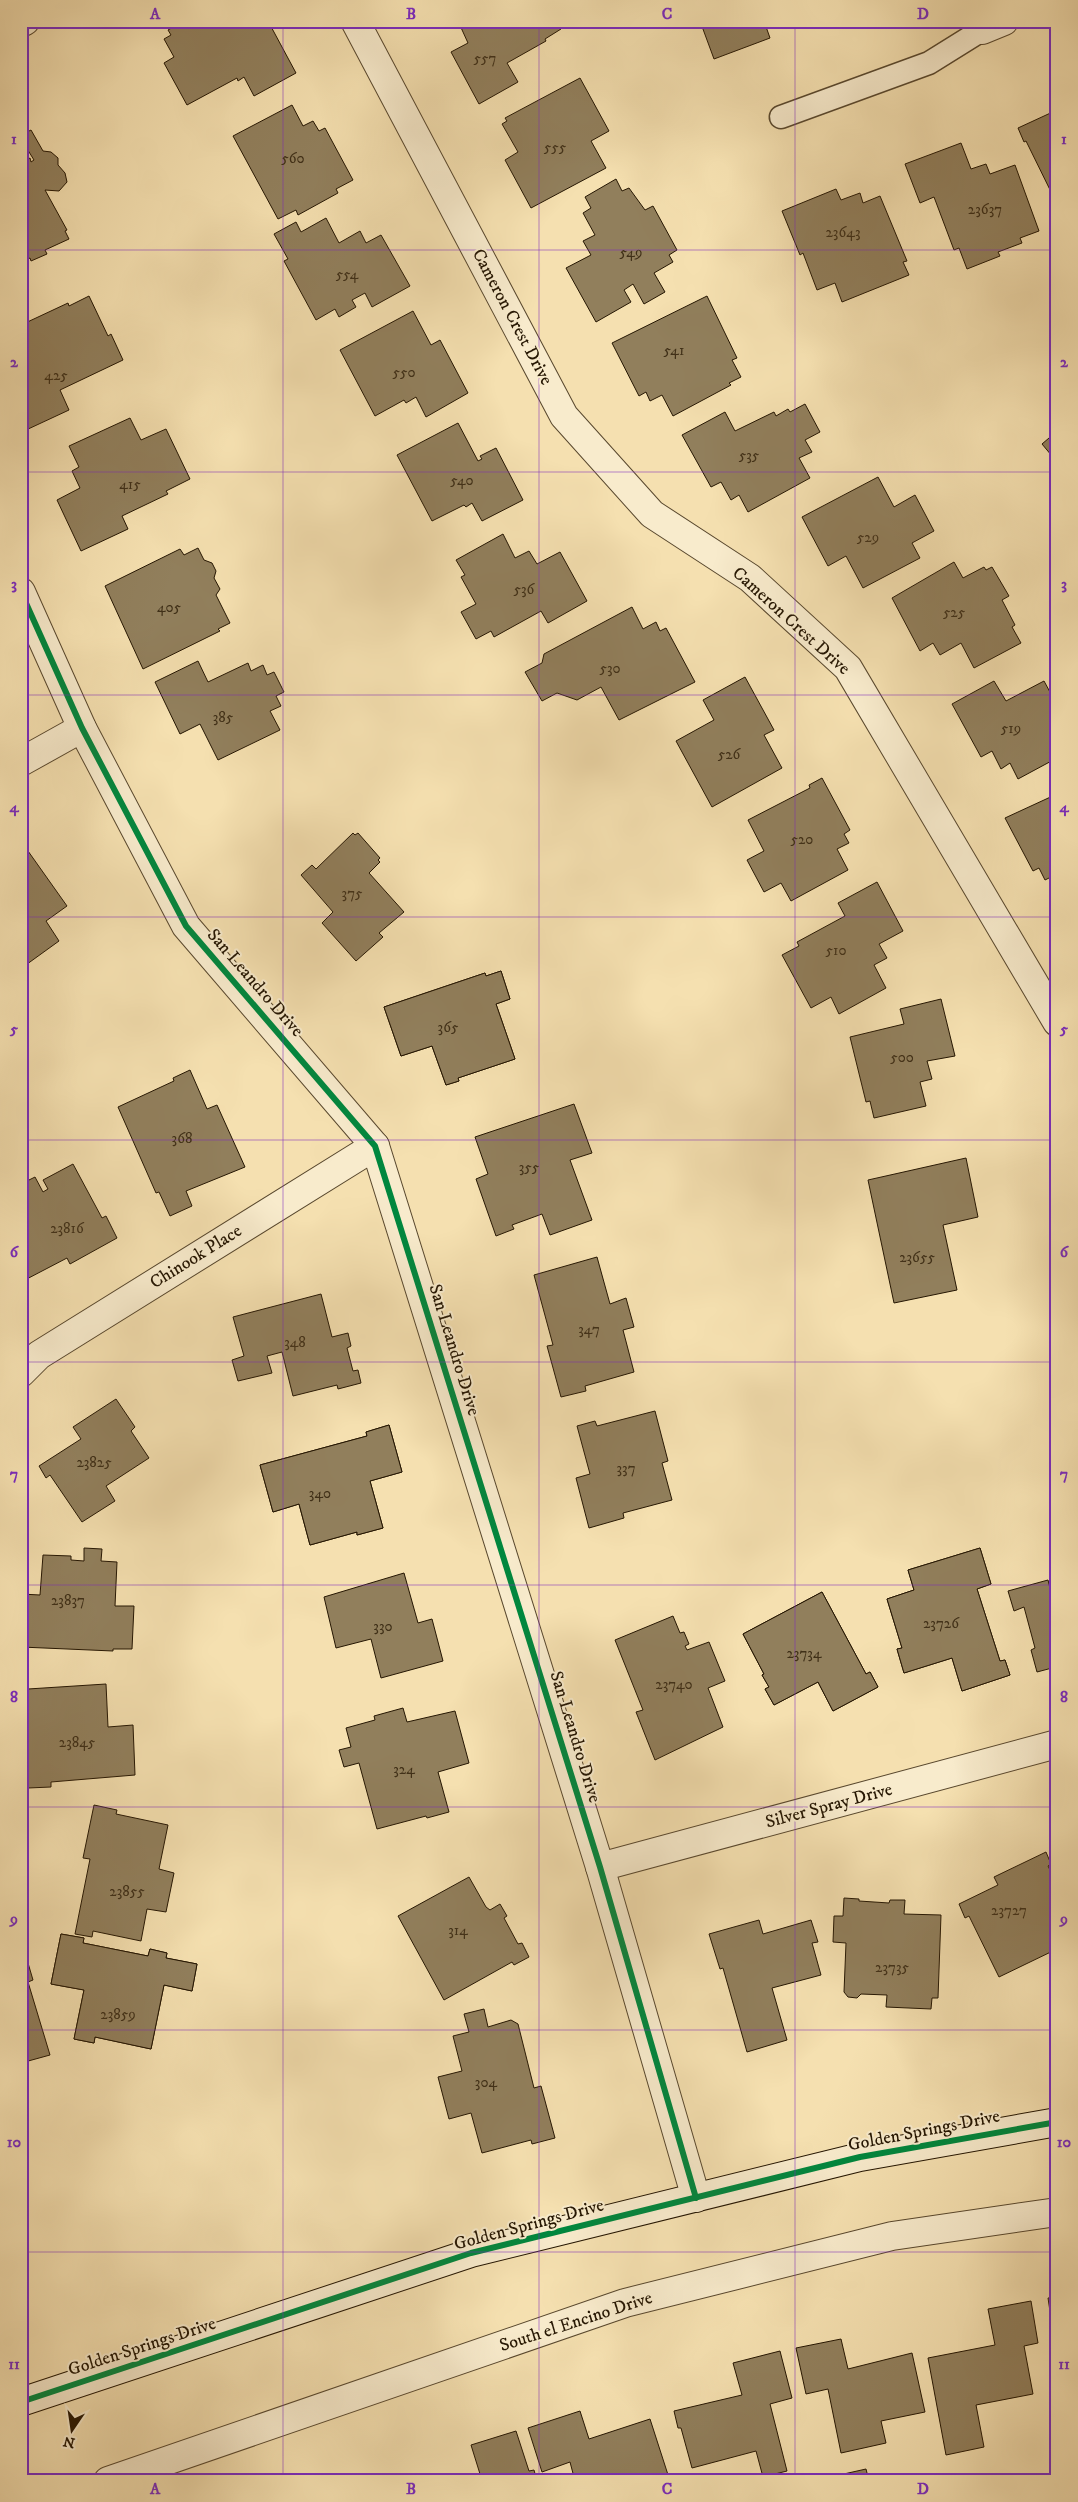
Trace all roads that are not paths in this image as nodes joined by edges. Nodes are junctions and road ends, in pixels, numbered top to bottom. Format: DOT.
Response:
graph roads {
  1 [pos="25,21"];
  2 [pos="356,21"];
  3 [pos="21,23"];
  4 [pos="992,26"];
  5 [pos="781,117"];
  6 [pos="21,592"];
  7 [pos="82,728"];
  8 [pos="21,762"];
  9 [pos="1057,1022"];
  10 [pos="375,1146"];
  11 [pos="21,1372"];
  12 [pos="1057,1744"];
  13 [pos="600,1867"];
  14 [pos="1057,2122"];
  15 [pos="696,2198"];
  16 [pos="1057,2212"];
  17 [pos="21,2402"];
  18 [pos="108,2481"];
  1 -- 3 [label="street"];
  2 -- 9 [label="street, Cameron Crest Drive"];
  4 -- 5 [label="lane"];
  6 -- 7 [label="street, San Leandro Drive"];
  7 -- 8 [label="street"];
  7 -- 10 [label="street, San Leandro Drive"];
  10 -- 11 [label="street, Chinook Place"];
  10 -- 13 [label="street, San Leandro Drive"];
  12 -- 13 [label="street, Silver Spray Drive"];
  13 -- 15 [label="street, San Leandro Drive"];
  14 -- 15 [label="street, Golden Springs Drive"];
  15 -- 17 [label="street, Golden Springs Drive"];
  16 -- 18 [label="street, South el Encino Drive"];
}
